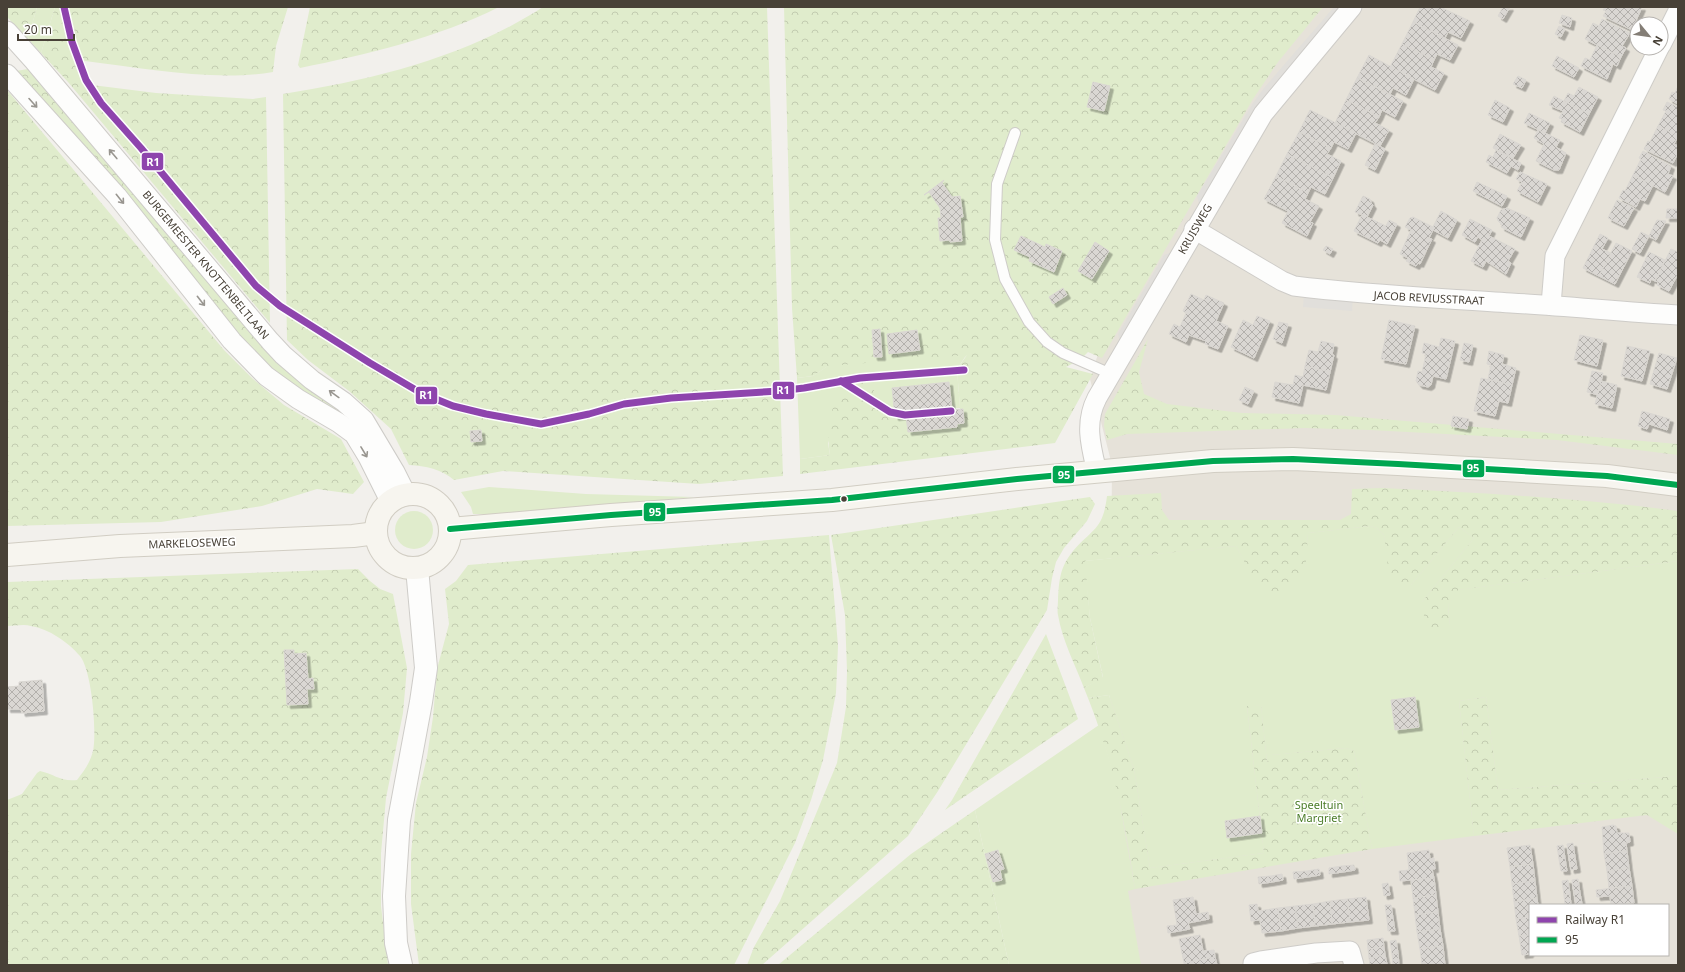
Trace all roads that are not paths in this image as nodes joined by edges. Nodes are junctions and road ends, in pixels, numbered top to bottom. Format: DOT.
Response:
graph roads {
  1 [pos="1352,7"];
  2 [pos="1678,11"];
  3 [pos="1669,29"];
  4 [pos="7,31"];
  5 [pos="1655,56"];
  6 [pos="7,74"];
  7 [pos="1015,133"];
  8 [pos="1194,229"];
  9 [pos="1551,305"];
  10 [pos="1678,315"];
  11 [pos="1111,374"];
  12 [pos="1097,472"];
  13 [pos="1678,485"];
  14 [pos="398,497"];
  15 [pos="450,529"];
  16 [pos="376,533"];
  17 [pos="7,555"];
  18 [pos="417,568"];
  19 [pos="400,965"];
  20 [pos="1253,965"];
  21 [pos="1354,965"];
  1 -- 8 [label="street, KRUISWEG"];
  2 -- 3 [label="street"];
  14 -- 4 [label="street, BURGEMEESTER KNOTTENBELTLAAN, one-way"];
  5 -- 9 [label="street"];
  6 -- 14 [label="street, one-way"];
  7 -- 11 [label="lane"];
  8 -- 9 [label="street, JACOB REVIUSSTRAAT"];
  8 -- 11 [label="street, KRUISWEG"];
  9 -- 10 [label="street, JACOB REVIUSSTRAAT"];
  11 -- 12 [label="street, KRUISWEG"];
  12 -- 13 [label="main road"];
  12 -- 15 [label="main road"];
  14 -- 15 [label="main road"];
  14 -- 16 [label="main road"];
  15 -- 18 [label="main road"];
  16 -- 17 [label="main road, MARKELOSEWEG"];
  16 -- 18 [label="main road"];
  18 -- 19 [label="street"];
  20 -- 21 [label="street"];
}
